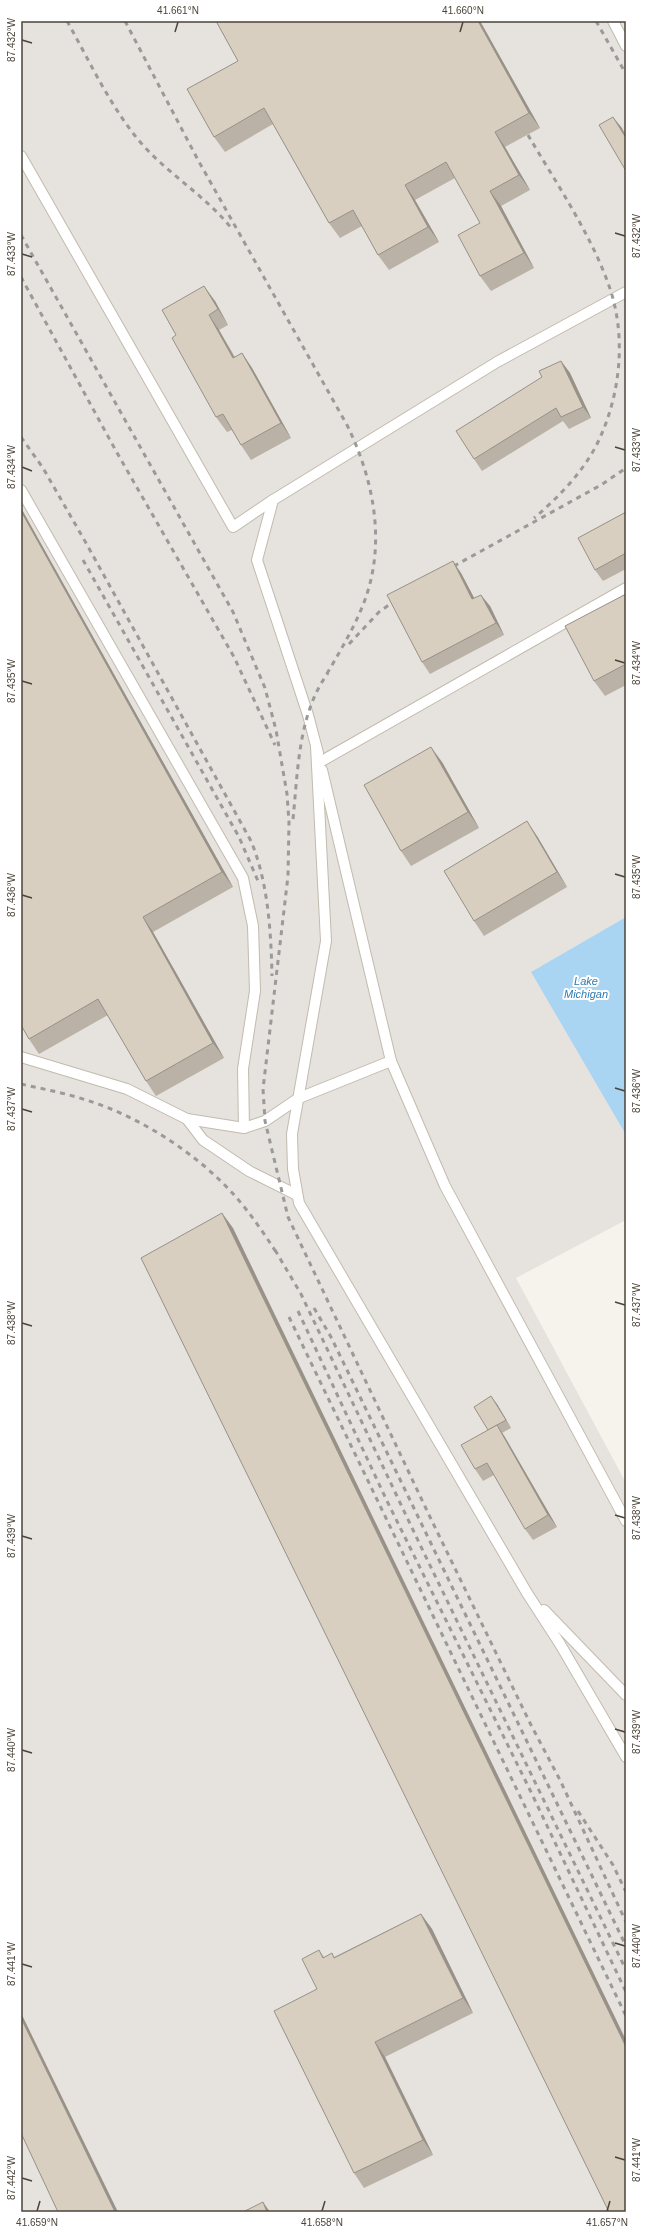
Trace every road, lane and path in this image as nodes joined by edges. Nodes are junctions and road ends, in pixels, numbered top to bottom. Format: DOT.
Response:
graph roads {
  1 [pos="613,21"];
  2 [pos="626,46"];
  3 [pos="21,156"];
  4 [pos="626,292"];
  5 [pos="21,490"];
  6 [pos="273,500"];
  7 [pos="626,588"];
  8 [pos="316,746"];
  9 [pos="320,762"];
  10 [pos="21,1057"];
  11 [pos="391,1061"];
  12 [pos="299,1098"];
  13 [pos="187,1119"];
  14 [pos="244,1128"];
  15 [pos="298,1195"];
  16 [pos="626,1521"];
  17 [pos="527,1593"];
  18 [pos="626,1695"];
  19 [pos="626,1757"];
  1 -- 2 [label="lane"];
  3 -- 6 [label="lane"];
  4 -- 6 [label="lane"];
  5 -- 14 [label="lane"];
  6 -- 8 [label="lane"];
  7 -- 9 [label="lane"];
  8 -- 9 [label="lane"];
  8 -- 12 [label="lane"];
  9 -- 11 [label="lane"];
  10 -- 13 [label="lane"];
  11 -- 12 [label="lane"];
  11 -- 16 [label="lane"];
  12 -- 14 [label="lane"];
  12 -- 15 [label="lane"];
  13 -- 14 [label="lane"];
  13 -- 15 [label="lane"];
  15 -- 17 [label="lane"];
  17 -- 18 [label="lane"];
  17 -- 19 [label="lane"];
}
